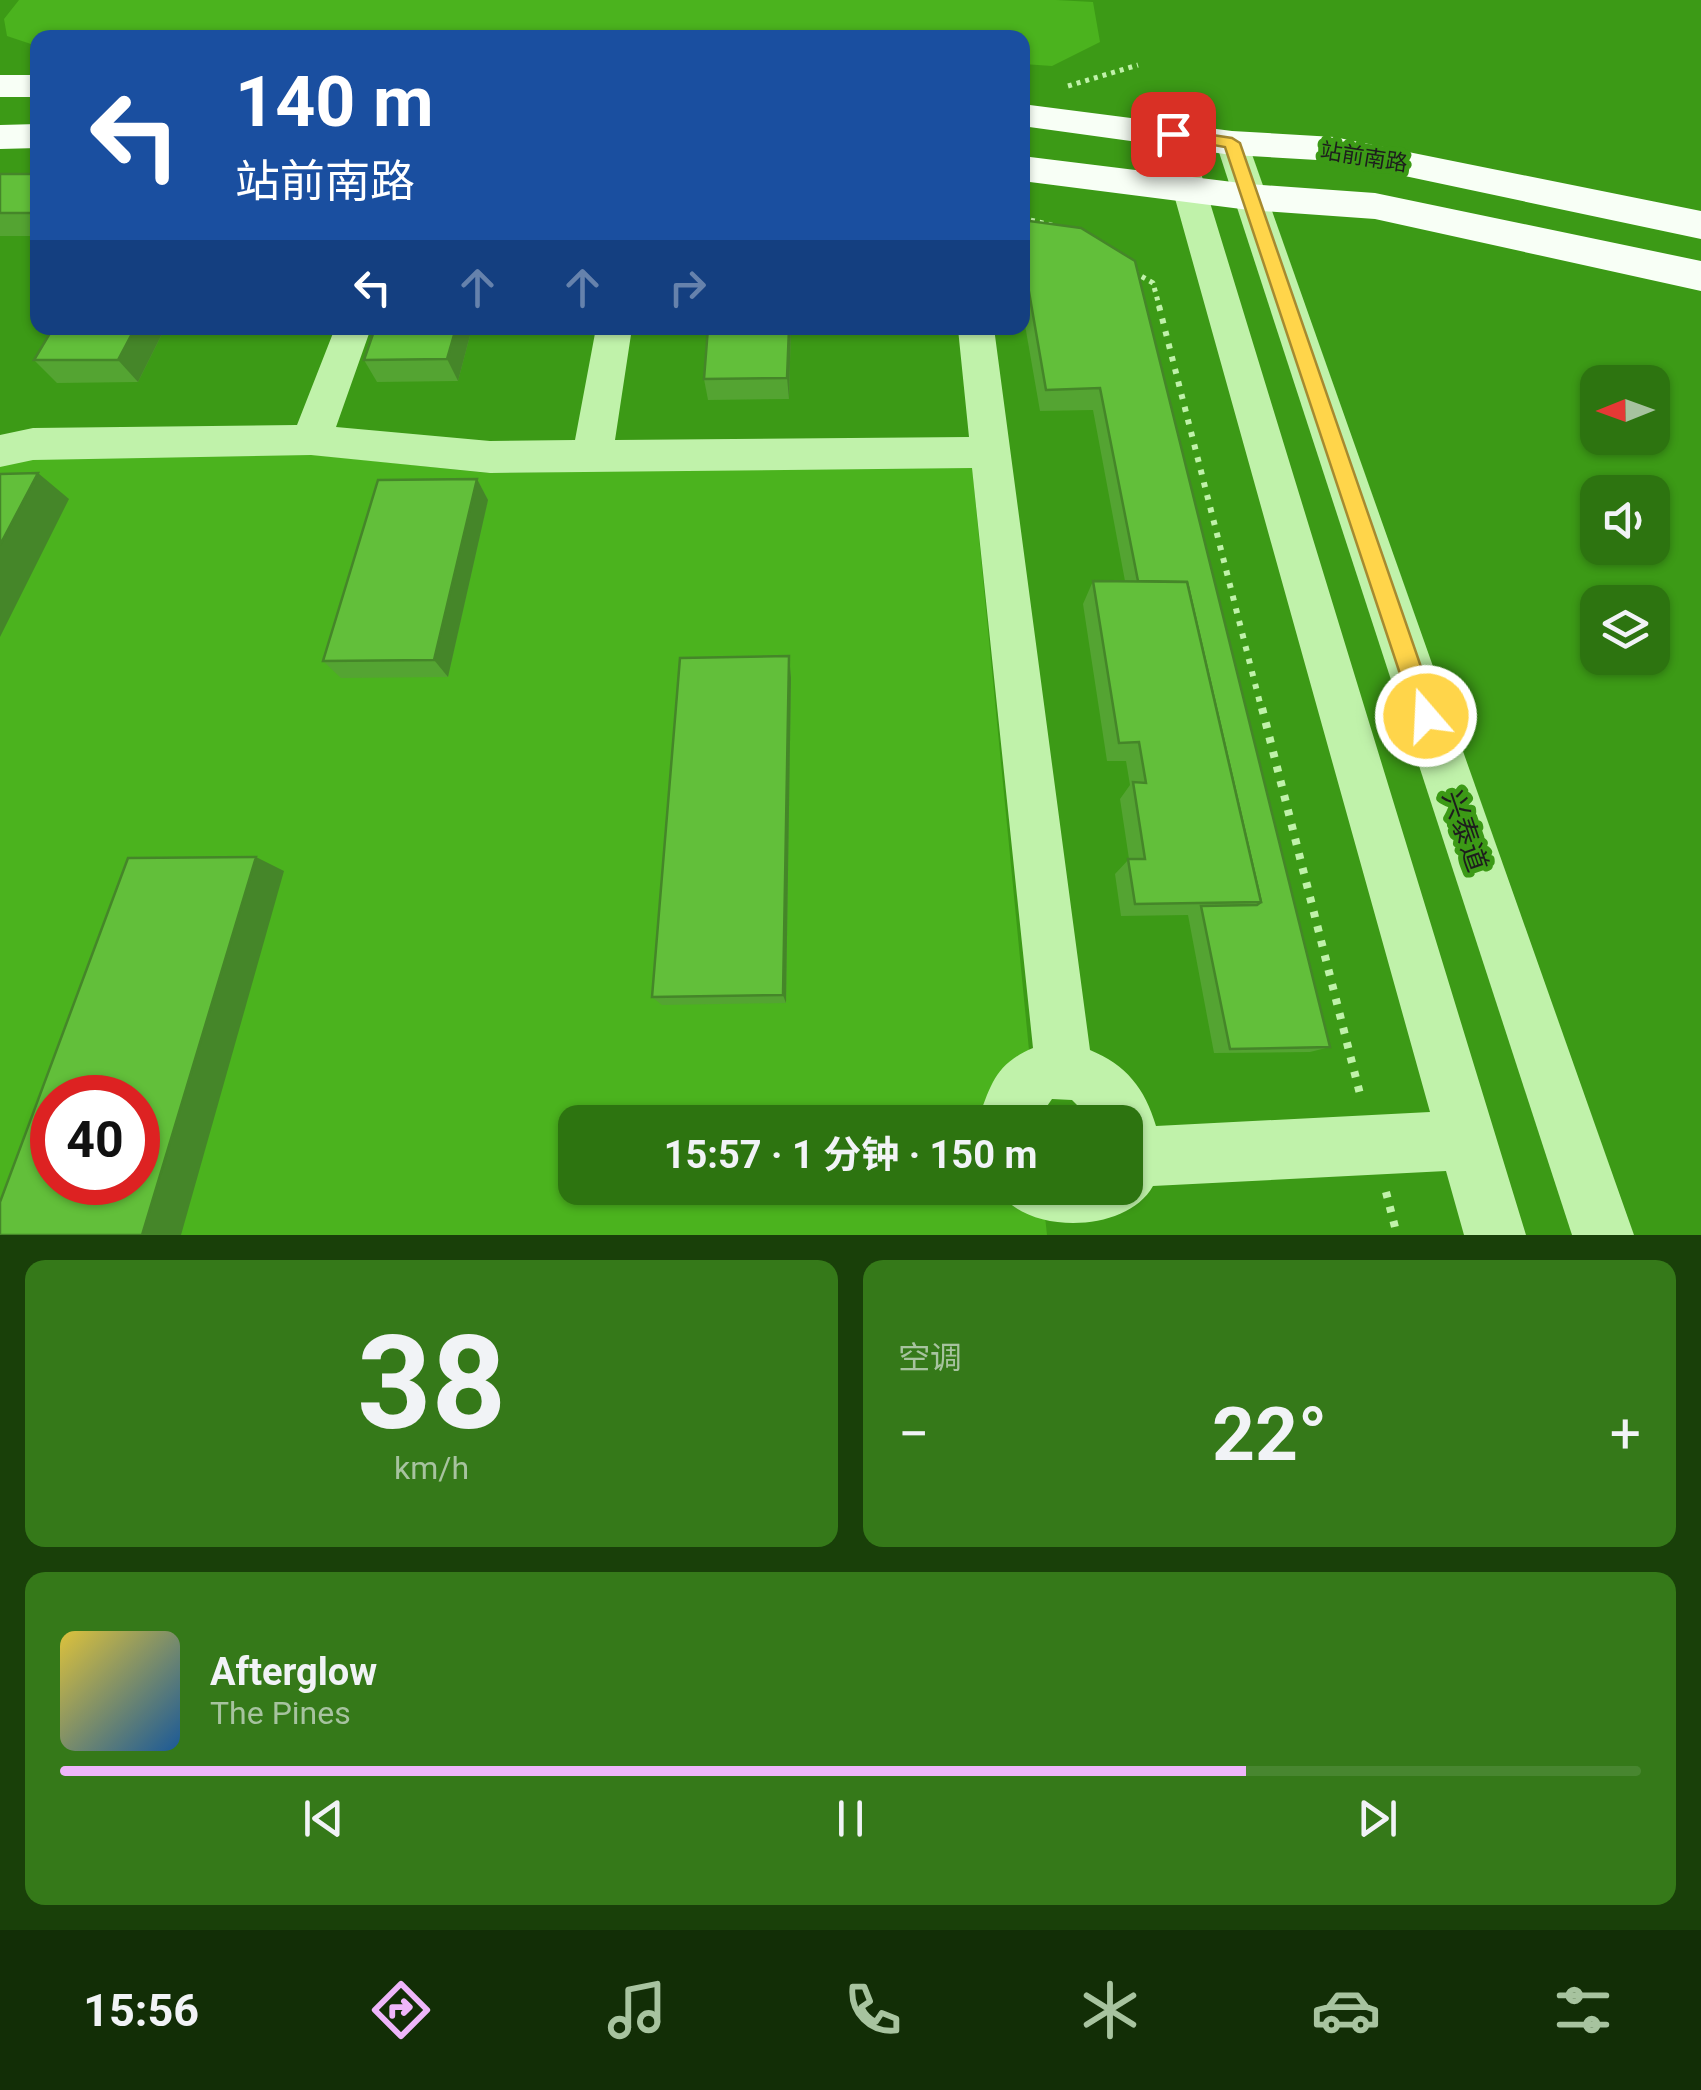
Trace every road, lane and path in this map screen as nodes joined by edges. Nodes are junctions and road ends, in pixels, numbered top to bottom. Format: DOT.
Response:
graph roads {
  1 [pos="1138,64"];
  2 [pos="1058,85"];
  3 [pos="0,86"];
  4 [pos="30,86"];
  5 [pos="1030,116"];
  6 [pos="1173,134"];
  7 [pos="30,136"];
  8 [pos="0,137"];
  9 [pos="1232,143"];
  10 [pos="1030,169"];
  11 [pos="1188,188"];
  12 [pos="1250,197"];
  13 [pos="1030,219"];
  14 [pos="1701,224"];
  15 [pos="1072,233"];
  16 [pos="1120,263"];
  17 [pos="1701,276"];
  18 [pos="350,335"];
  19 [pos="613,335"];
  20 [pos="977,335"];
  21 [pos="311,440"];
  22 [pos="0,451"];
  23 [pos="991,452"];
  24 [pos="592,456"];
  25 [pos="1064,1068"];
  26 [pos="1010,1105"];
  27 [pos="1119,1105"];
  28 [pos="1467,1140"];
  29 [pos="1373,1145"];
  30 [pos="1143,1184"];
  31 [pos="1396,1235"];
  32 [pos="1495,1235"];
  33 [pos="1602,1235"];
  1 -- 2 [label="path"];
  3 -- 4 [label="main road"];
  5 -- 6 [label="main road, 站前南路"];
  6 -- 9 [label="main road, 站前南路"];
  6 -- 11 [label="street"];
  7 -- 8 [label="main road"];
  9 -- 12 [label="street, 兴泰道"];
  9 -- 14 [label="main road, 站前南路"];
  10 -- 11 [label="main road, 站前南路"];
  11 -- 12 [label="main road, 站前南路"];
  11 -- 28 [label="street"];
  12 -- 17 [label="main road, 站前南路"];
  12 -- 33 [label="street, 兴泰道"];
  13 -- 15 [label="path"];
  16 -- 29 [label="path"];
  18 -- 21 [label="street"];
  19 -- 24 [label="street"];
  20 -- 23 [label="street"];
  21 -- 22 [label="street"];
  21 -- 24 [label="street"];
  23 -- 24 [label="street"];
  23 -- 25 [label="street"];
  25 -- 26 [label="street"];
  25 -- 27 [label="street"];
  28 -- 29 [label="street"];
  28 -- 32 [label="street"];
  29 -- 30 [label="street"];
  29 -- 31 [label="path"];
}
